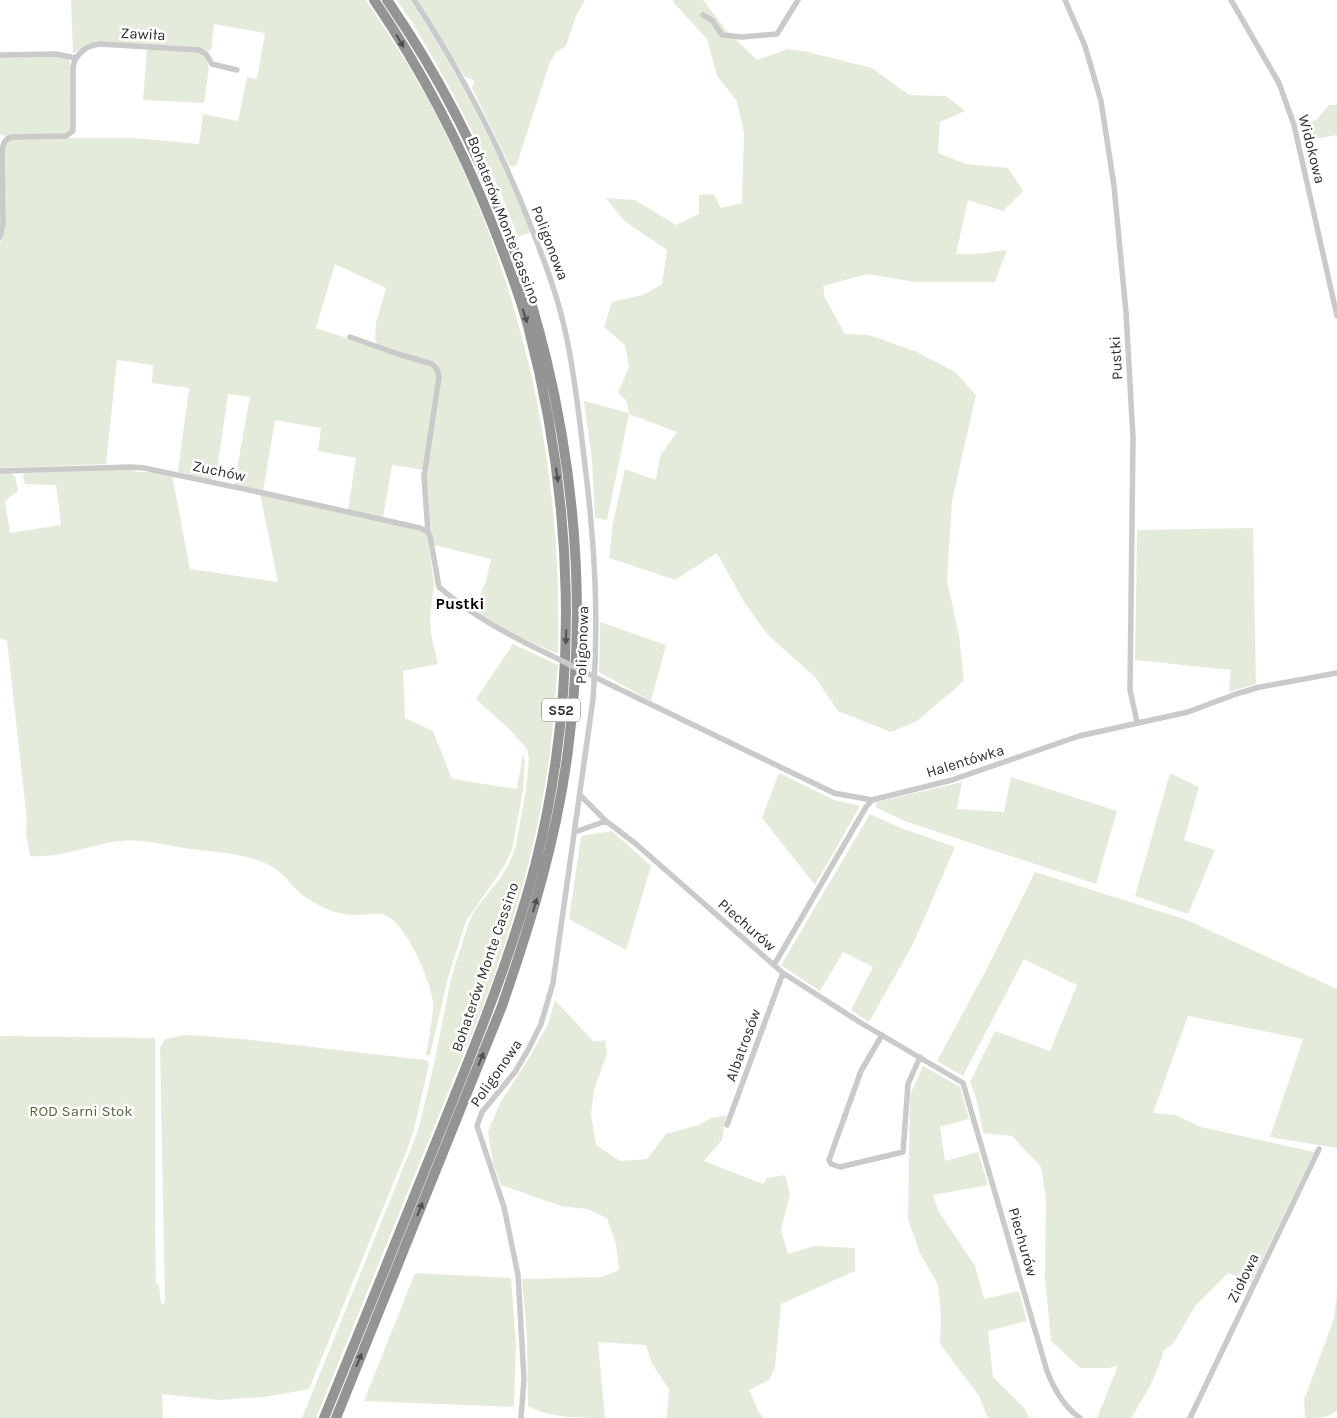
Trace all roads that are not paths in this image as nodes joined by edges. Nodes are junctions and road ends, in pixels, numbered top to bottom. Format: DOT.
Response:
graph roads {
  1 [pos="374,0"];
  2 [pos="387,0"];
  3 [pos="414,0"];
  4 [pos="798,0"];
  5 [pos="1065,0"];
  6 [pos="1231,0"];
  7 [pos="703,14"];
  8 [pos="0,54"];
  9 [pos="76,58"];
  10 [pos="237,70"];
  11 [pos="3,138"];
  12 [pos="0,237"];
  13 [pos="1337,316"];
  14 [pos="350,337"];
  15 [pos="0,471"];
  16 [pos="428,532"];
  17 [pos="1337,673"];
  18 [pos="1136,722"];
  19 [pos="580,795"];
  20 [pos="872,800"];
  21 [pos="606,821"];
  22 [pos="575,832"];
  23 [pos="774,965"];
  24 [pos="782,973"];
  25 [pos="882,1035"];
  26 [pos="920,1057"];
  27 [pos="727,1125"];
  28 [pos="1319,1149"];
  29 [pos="324,1418"];
  30 [pos="336,1418"];
  31 [pos="521,1418"];
  32 [pos="1080,1418"];
  33 [pos="1190,1418"];
  1 -- 29 [label="highway, Bohaterów Monte Cassino / S52, one-way"];
  30 -- 2 [label="highway, Bohaterów Monte Cassino / S52, one-way"];
  3 -- 19 [label="street, Poligonowa"];
  4 -- 7 [label="street"];
  5 -- 18 [label="street, Pustki"];
  6 -- 13 [label="street, Widokowa"];
  8 -- 9 [label="street"];
  9 -- 10 [label="street, Zawiła"];
  9 -- 11 [label="street"];
  11 -- 12 [label="street"];
  14 -- 16 [label="street"];
  15 -- 16 [label="street, Zuchów"];
  16 -- 20 [label="street, Halentówka, bridge"];
  17 -- 18 [label="street, Halentówka"];
  18 -- 20 [label="street, Halentówka"];
  19 -- 21 [label="street, Piechurów"];
  19 -- 22 [label="street, Poligonowa"];
  20 -- 23 [label="street"];
  21 -- 22 [label="street"];
  21 -- 23 [label="street, Piechurów"];
  22 -- 31 [label="street, Poligonowa"];
  23 -- 24 [label="street, Piechurów"];
  24 -- 25 [label="street, Piechurów"];
  24 -- 27 [label="street, Albatrosów"];
  25 -- 26 [label="street, Piechurów"];
  25 -- 26 [label="street"];
  26 -- 32 [label="street, Piechurów"];
  28 -- 33 [label="street, Ziołowa"];
}
